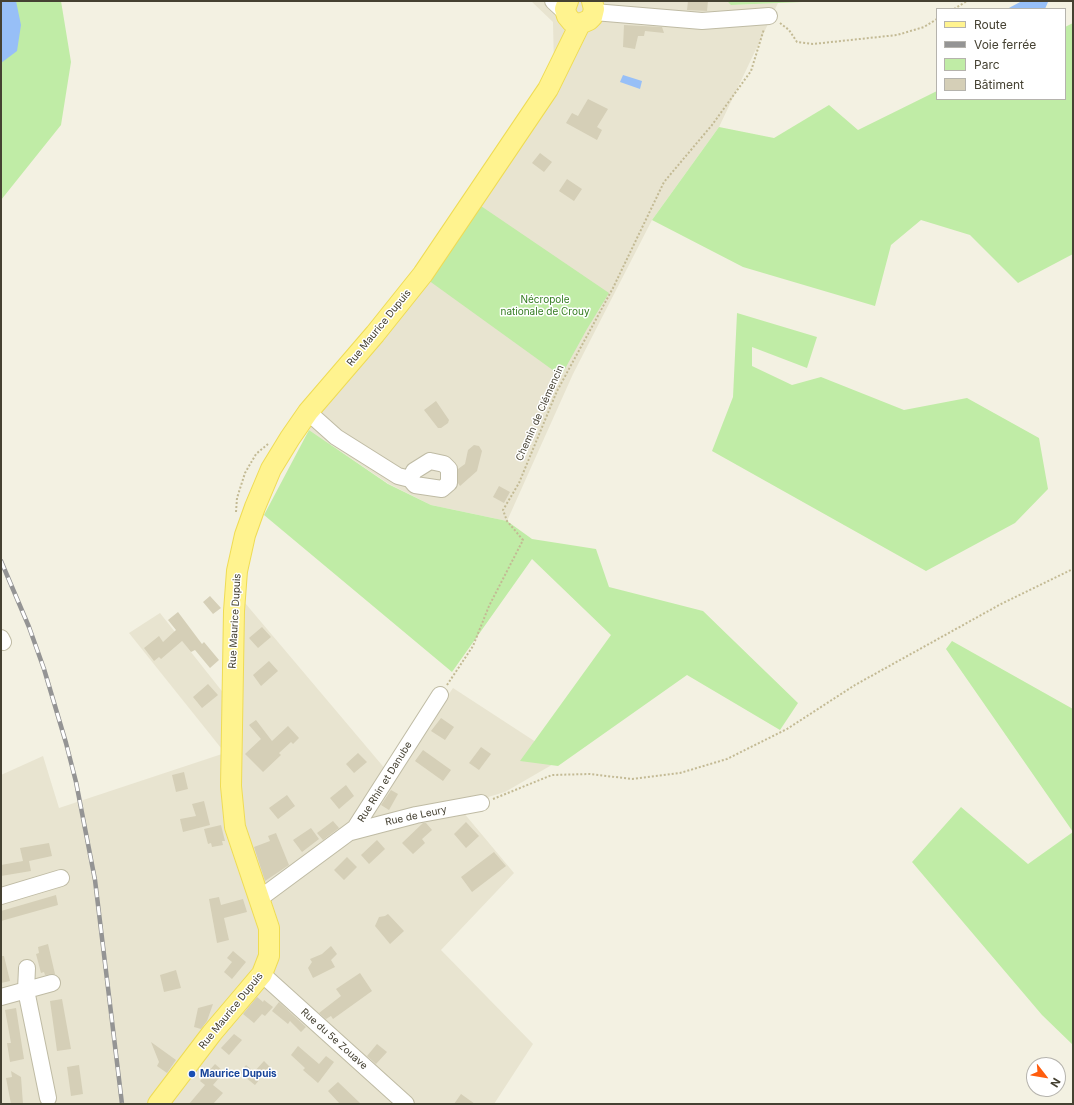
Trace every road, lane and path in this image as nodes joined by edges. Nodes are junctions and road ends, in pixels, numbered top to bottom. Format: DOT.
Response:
graph roads {
  1 [pos="967,1"];
  2 [pos="956,8"];
  3 [pos="574,10"];
  4 [pos="769,16"];
  5 [pos="936,20"];
  6 [pos="308,412"];
  7 [pos="410,478"];
  8 [pos="1073,569"];
  9 [pos="440,695"];
  10 [pos="481,803"];
  11 [pos="351,832"];
  12 [pos="61,878"];
  13 [pos="1,896"];
  14 [pos="259,899"];
  15 [pos="27,968"];
  16 [pos="262,974"];
  17 [pos="52,983"];
  18 [pos="26,990"];
  19 [pos="1,997"];
  20 [pos="48,1098"];
  21 [pos="158,1104"];
  22 [pos="406,1104"];
  1 -- 2 [label="path"];
  3 -- 4 [label="street"];
  3 -- 6 [label="main road, Rue Maurice Dupuis"];
  4 -- 5 [label="path"];
  4 -- 9 [label="path, Chemin de Clémencin"];
  6 -- 7 [label="street"];
  6 -- 14 [label="main road, Rue Maurice Dupuis"];
  8 -- 10 [label="path"];
  9 -- 11 [label="street, Rue Rhin et Danube"];
  10 -- 11 [label="street, Rue de Leury"];
  11 -- 14 [label="street, Rue Rhin et Danube"];
  12 -- 13 [label="street"];
  14 -- 16 [label="main road, Rue Maurice Dupuis"];
  15 -- 18 [label="street"];
  16 -- 21 [label="main road, Rue Maurice Dupuis"];
  16 -- 22 [label="street, Rue du 5e Zouave"];
  17 -- 18 [label="street"];
  18 -- 19 [label="street"];
  18 -- 20 [label="street"];
}
